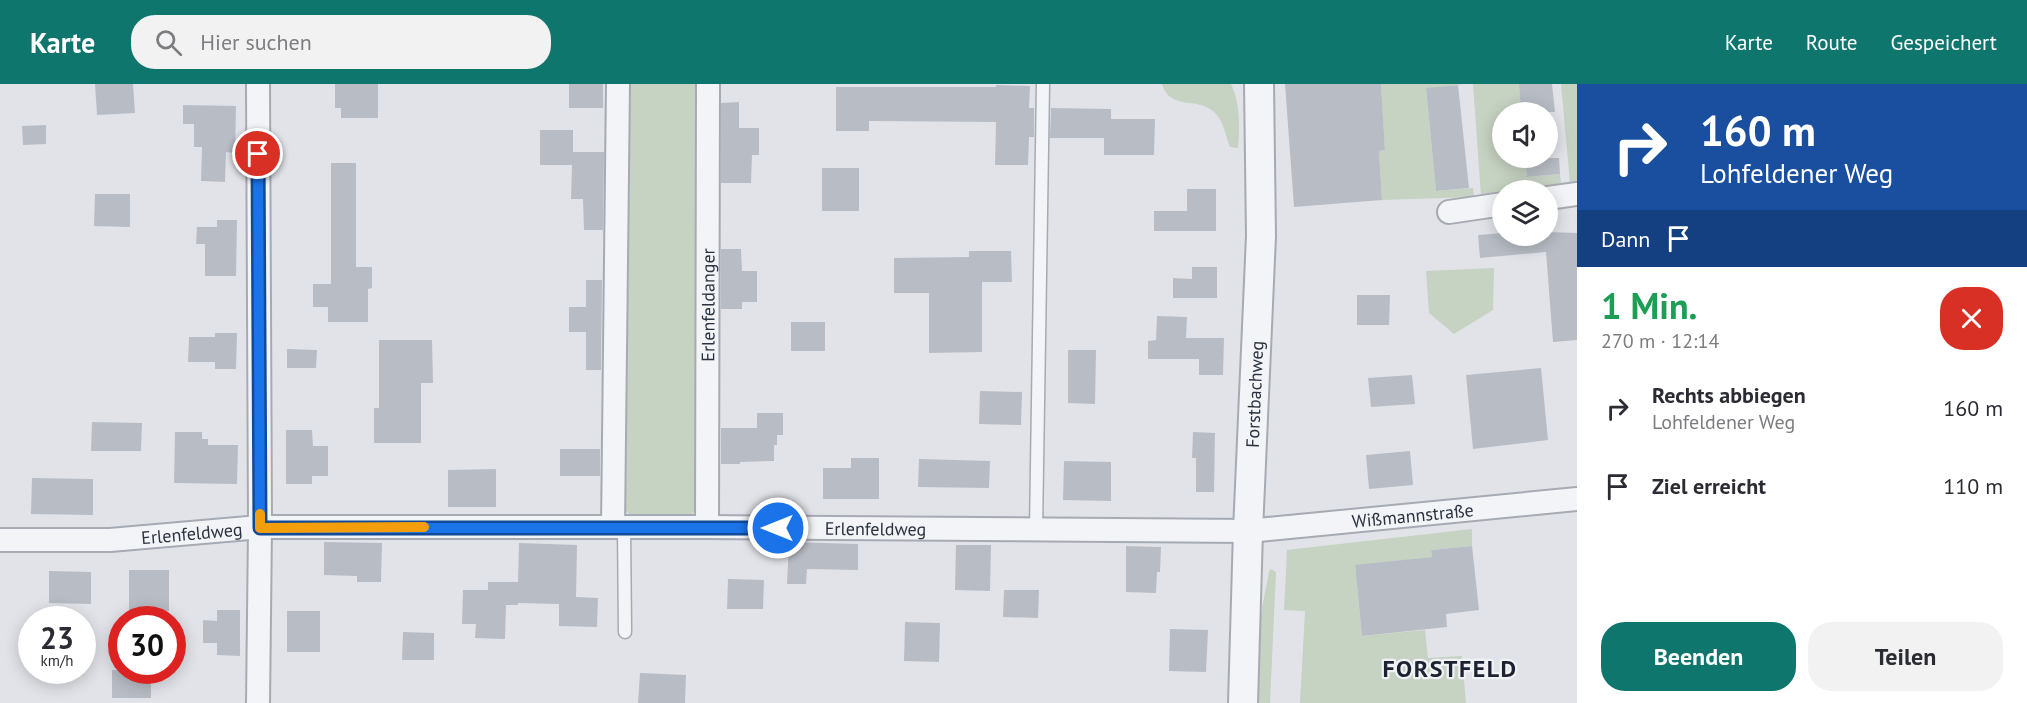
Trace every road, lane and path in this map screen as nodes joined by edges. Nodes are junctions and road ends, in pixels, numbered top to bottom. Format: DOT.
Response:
graph roads {
  1 [pos="258,84"];
  2 [pos="618,84"];
  3 [pos="708,84"];
  4 [pos="1043,84"];
  5 [pos="1259,84"];
  6 [pos="1577,194"];
  7 [pos="1558,197"];
  8 [pos="1492,206"];
  9 [pos="1449,212"];
  10 [pos="1577,499"];
  11 [pos="619,527"];
  12 [pos="707,527"];
  13 [pos="260,528"];
  14 [pos="1036,530"];
  15 [pos="1248,531"];
  16 [pos="0,540"];
  17 [pos="625,632"];
  18 [pos="258,703"];
  19 [pos="1243,703"];
  1 -- 13 [label="street"];
  2 -- 11 [label="street"];
  3 -- 12 [label="street, Erlenfeldanger"];
  4 -- 14 [label="lane"];
  5 -- 15 [label="street, Forstbachweg"];
  6 -- 7 [label="street"];
  8 -- 9 [label="street"];
  10 -- 15 [label="street, Wißmannstraße"];
  11 -- 12 [label="street, Erlenfeldweg"];
  11 -- 13 [label="street, Erlenfeldweg"];
  11 -- 17 [label="lane"];
  12 -- 14 [label="street, Erlenfeldweg"];
  13 -- 16 [label="street, Erlenfeldweg"];
  13 -- 18 [label="street"];
  14 -- 15 [label="street, Erlenfeldweg"];
  15 -- 19 [label="street, Forstbachweg"];
}
